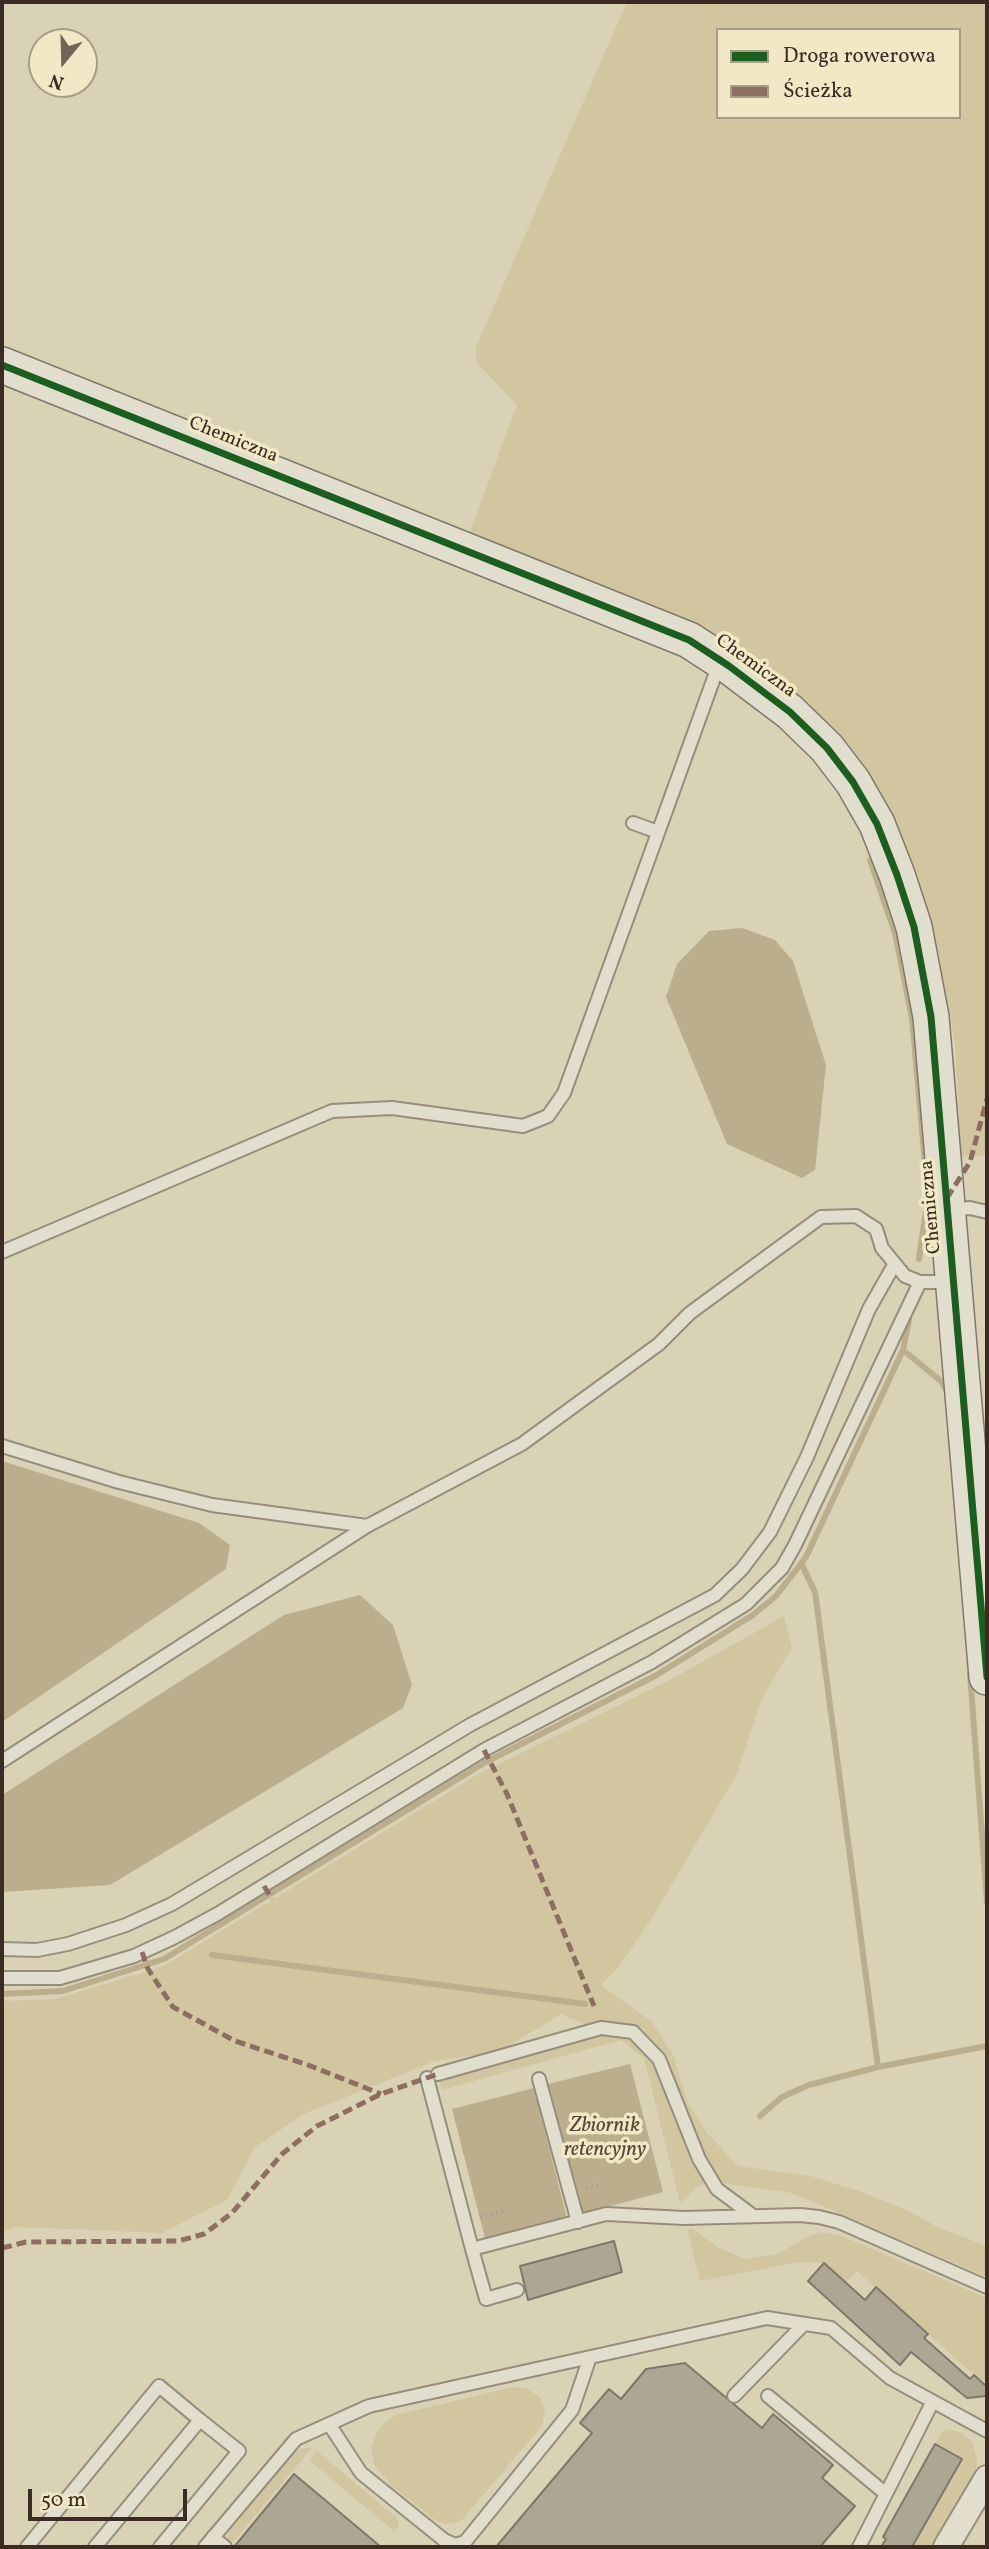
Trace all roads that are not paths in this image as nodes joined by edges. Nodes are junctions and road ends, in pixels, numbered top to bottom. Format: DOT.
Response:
graph roads {
  1 [pos="2,365"];
  2 [pos="720,660"];
  3 [pos="633,823"];
  4 [pos="658,832"];
  5 [pos="948,1210"];
  6 [pos="987,1212"];
  7 [pos="2,1252"];
  8 [pos="894,1265"];
  9 [pos="920,1282"];
  10 [pos="954,1282"];
  11 [pos="2,1446"];
  12 [pos="367,1526"];
  13 [pos="987,1677"];
  14 [pos="2,1761"];
  15 [pos="2,1949"];
  16 [pos="2,1978"];
  17 [pos="539,2079"];
  18 [pos="752,2216"];
  19 [pos="578,2222"];
  20 [pos="472,2249"];
  21 [pos="987,2287"];
  22 [pos="517,2290"];
  23 [pos="804,2324"];
  24 [pos="590,2357"];
  25 [pos="734,2396"];
  26 [pos="768,2396"];
  27 [pos="932,2403"];
  28 [pos="200,2420"];
  29 [pos="329,2424"];
  30 [pos="987,2431"];
  31 [pos="987,2478"];
  32 [pos="887,2494"];
  33 [pos="209,2542"];
  34 [pos="27,2547"];
  35 [pos="95,2547"];
  36 [pos="160,2547"];
  37 [pos="225,2547"];
  38 [pos="859,2547"];
  39 [pos="946,2547"];
  1 -- 2 [label="street, Chemiczna"];
  2 -- 4 [label="lane"];
  2 -- 5 [label="street, Chemiczna"];
  3 -- 4 [label="lane"];
  4 -- 7 [label="lane"];
  5 -- 6 [label="lane"];
  5 -- 10 [label="street, Chemiczna"];
  8 -- 9 [label="lane"];
  8 -- 12 [label="lane"];
  8 -- 15 [label="lane"];
  9 -- 10 [label="lane"];
  9 -- 16 [label="lane"];
  10 -- 13 [label="street, Chemiczna"];
  11 -- 12 [label="lane"];
  12 -- 14 [label="lane"];
  17 -- 19 [label="lane"];
  18 -- 19 [label="lane"];
  18 -- 20 [label="lane"];
  18 -- 21 [label="lane"];
  19 -- 20 [label="lane"];
  20 -- 22 [label="lane"];
  23 -- 24 [label="lane"];
  23 -- 25 [label="lane"];
  23 -- 27 [label="lane"];
  24 -- 29 [label="lane"];
  24 -- 29 [label="lane"];
  26 -- 32 [label="lane"];
  27 -- 30 [label="lane"];
  27 -- 32 [label="lane"];
  28 -- 34 [label="lane"];
  28 -- 35 [label="lane"];
  28 -- 36 [label="lane"];
  29 -- 33 [label="lane"];
  31 -- 39 [label="street"];
  32 -- 38 [label="lane"];
  33 -- 37 [label="lane"];
}
